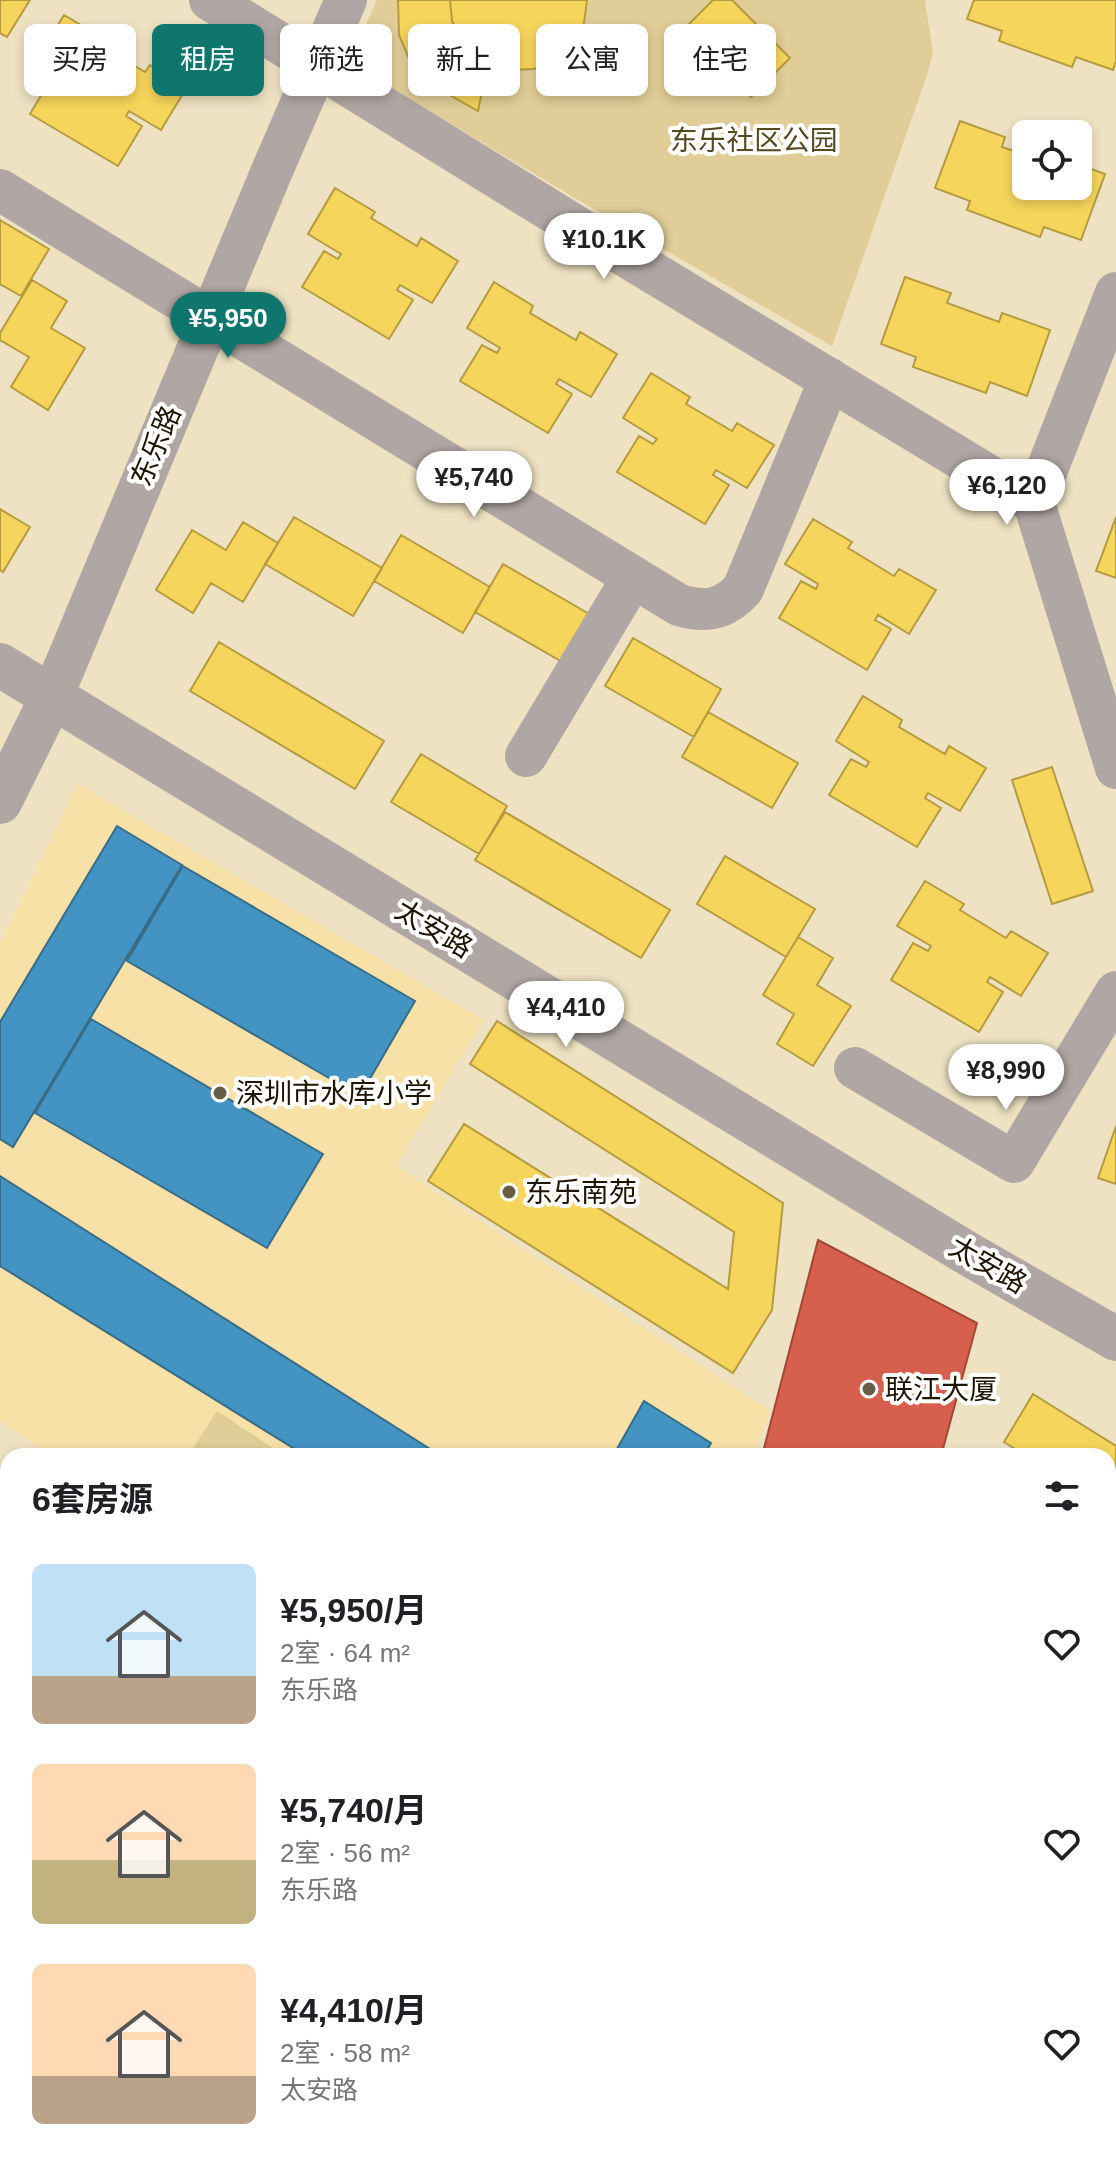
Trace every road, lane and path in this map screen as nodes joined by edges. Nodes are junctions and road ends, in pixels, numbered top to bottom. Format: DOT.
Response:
graph roads {
  1 [pos="210,0"];
  2 [pos="346,0"];
  3 [pos="335,24"];
  4 [pos="280,43"];
  5 [pos="304,96"];
  6 [pos="366,96"];
  7 [pos="0,190"];
  8 [pos="1116,293"];
  9 [pos="209,319"];
  10 [pos="830,379"];
  11 [pos="1034,503"];
  12 [pos="633,577"];
  13 [pos="0,665"];
  14 [pos="52,697"];
  15 [pos="526,756"];
  16 [pos="1116,768"];
  17 [pos="0,802"];
  18 [pos="1116,992"];
  19 [pos="855,1068"];
  20 [pos="1116,1339"];
  1 -- 4 [label="street"];
  2 -- 3 [label="street, 东乐路"];
  5 -- 9 [label="street, 东乐路"];
  6 -- 10 [label="street"];
  7 -- 9 [label="street"];
  8 -- 11 [label="street"];
  9 -- 12 [label="street"];
  9 -- 14 [label="street, 东乐路"];
  10 -- 11 [label="street"];
  10 -- 12 [label="street"];
  11 -- 16 [label="street"];
  12 -- 15 [label="street"];
  13 -- 14 [label="street, 太安路"];
  14 -- 17 [label="street, 东乐路"];
  14 -- 20 [label="street, 太安路"];
  18 -- 19 [label="street"];
}
